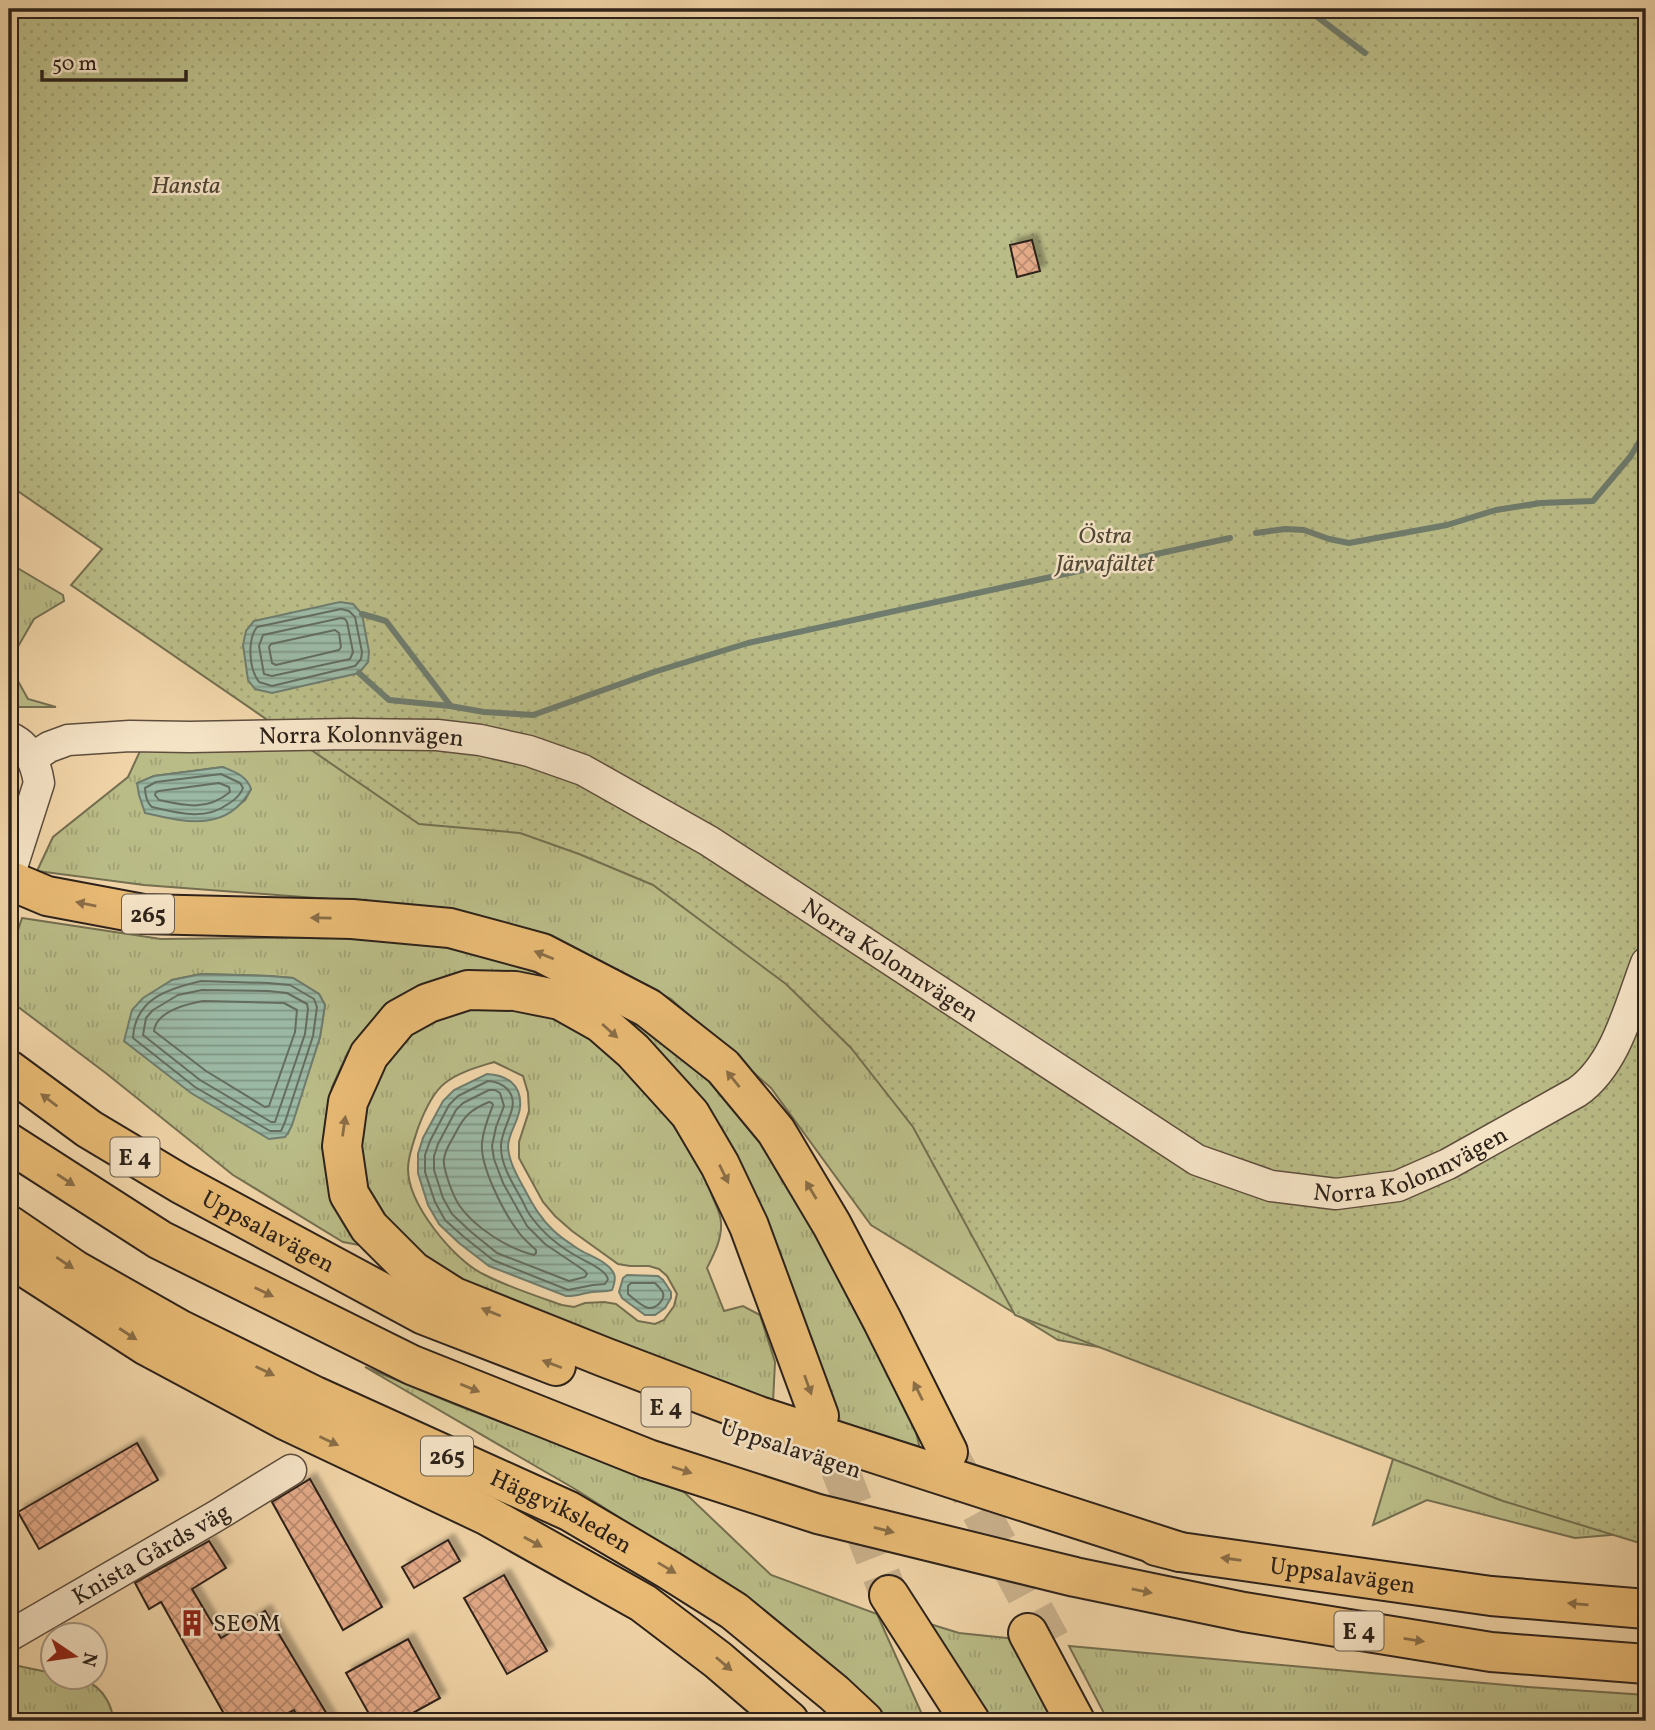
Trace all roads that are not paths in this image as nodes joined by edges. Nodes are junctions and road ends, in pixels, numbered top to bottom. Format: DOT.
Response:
graph roads {
  1 [pos="18,745"];
  2 [pos="11,872"];
  3 [pos="1646,963"];
  4 [pos="9,1070"];
  5 [pos="9,1143"];
  6 [pos="9,1225"];
  7 [pos="9,1257"];
  8 [pos="819,1416"];
  9 [pos="948,1452"];
  10 [pos="291,1469"];
  11 [pos="1180,1552"];
  12 [pos="1646,1609"];
  13 [pos="9,1636"];
  14 [pos="1646,1664"];
  15 [pos="789,1721"];
  16 [pos="864,1721"];
  17 [pos="941,1721"];
  18 [pos="970,1721"];
  19 [pos="1075,1721"];
  20 [pos="1097,1721"];
  1 -- 2 [label="street"];
  1 -- 3 [label="street, Norra Kolonnvägen"];
  9 -- 2 [label="highway, 265, one-way"];
  11 -- 4 [label="highway, Uppsalavägen / E 4, one-way"];
  5 -- 14 [label="highway, Uppsalavägen / E 4, one-way"];
  6 -- 16 [label="highway, Häggviksleden / 265, one-way"];
  7 -- 15 [label="highway, one-way"];
  11 -- 8 [label="highway, one-way"];
  10 -- 13 [label="street, Knista Gårds väg"];
  12 -- 11 [label="highway, Uppsalavägen / E 4, one-way"];
  17 -- 18 [label="highway"];
  19 -- 20 [label="highway"];
}
